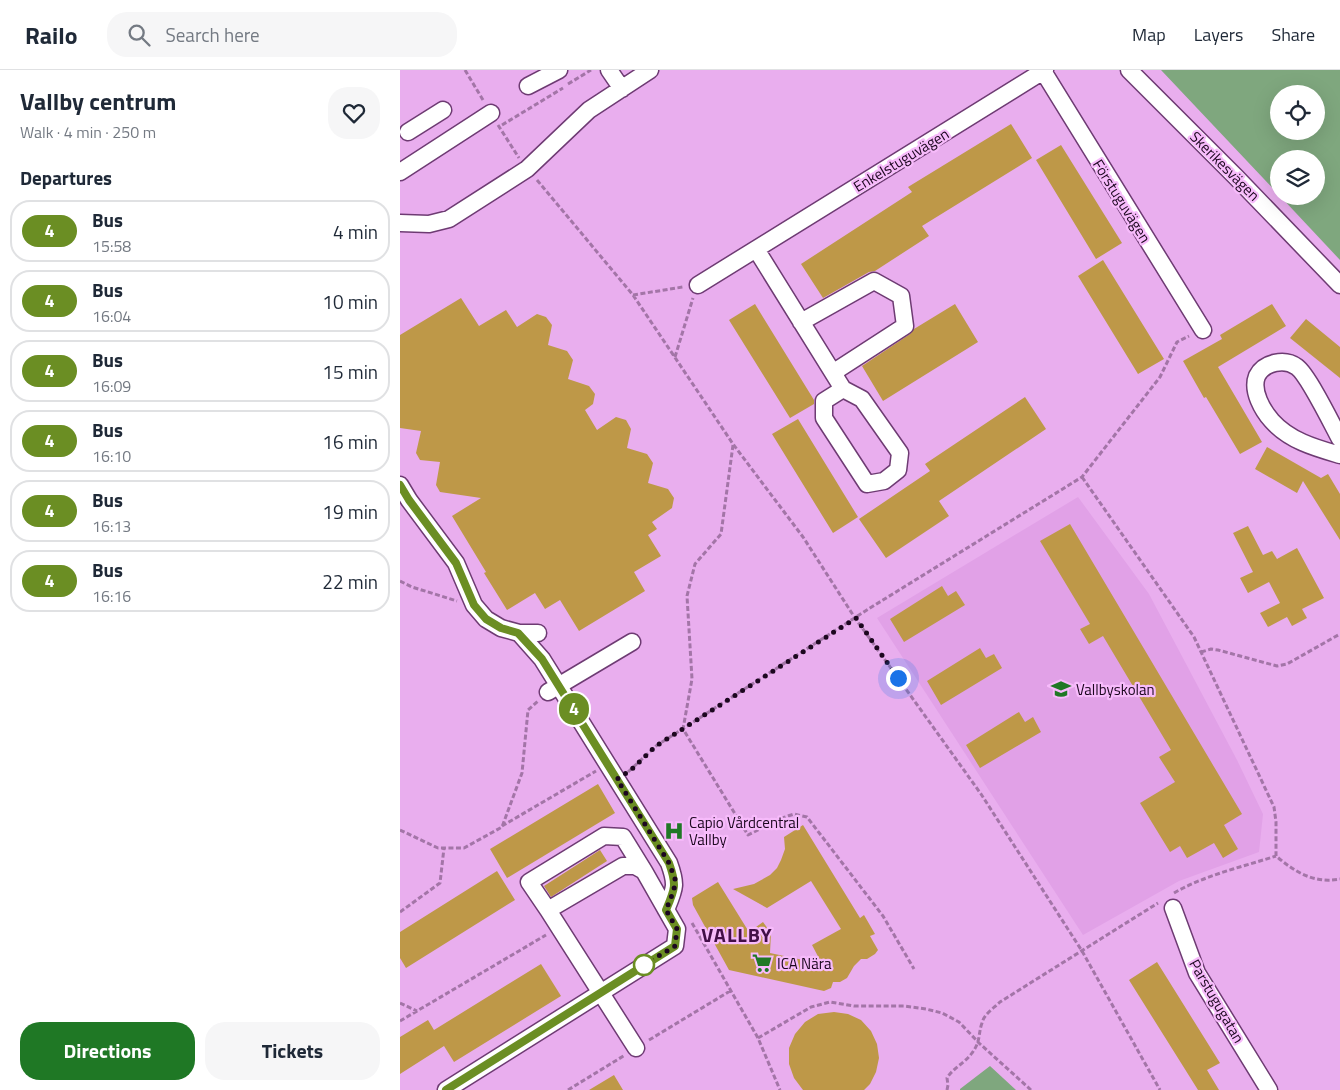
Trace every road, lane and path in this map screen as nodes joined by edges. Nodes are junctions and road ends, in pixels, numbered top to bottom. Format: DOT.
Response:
graph roads {
  1 [pos="465,70"];
  2 [pos="559,70"];
  3 [pos="592,70"];
  4 [pos="609,70"];
  5 [pos="650,70"];
  6 [pos="1129,70"];
  7 [pos="1044,71"];
  8 [pos="528,86"];
  9 [pos="622,89"];
  10 [pos="488,108"];
  11 [pos="443,110"];
  12 [pos="403,130"];
  13 [pos="527,169"];
  14 [pos="400,172"];
  15 [pos="400,223"];
  16 [pos="756,249"];
  17 [pos="698,285"];
  18 [pos="1340,285"];
  19 [pos="634,295"];
  20 [pos="801,322"];
  21 [pos="1203,330"];
  22 [pos="675,357"];
  23 [pos="834,372"];
  24 [pos="843,389"];
  25 [pos="1340,439"];
  26 [pos="733,444"];
  27 [pos="1340,455"];
  28 [pos="1082,477"];
  29 [pos="400,485"];
  30 [pos="400,581"];
  31 [pos="474,605"];
  32 [pos="856,618"];
  33 [pos="518,633"];
  34 [pos="538,633"];
  35 [pos="1340,634"];
  36 [pos="632,642"];
  37 [pos="1200,652"];
  38 [pos="553,688"];
  39 [pos="682,729"];
  40 [pos="596,771"];
  41 [pos="617,779"];
  42 [pos="502,827"];
  43 [pos="400,830"];
  44 [pos="444,848"];
  45 [pos="644,871"];
  46 [pos="1340,879"];
  47 [pos="1173,908"];
  48 [pos="548,910"];
  49 [pos="666,910"];
  50 [pos="400,912"];
  51 [pos="559,928"];
  52 [pos="1082,951"];
  53 [pos="914,969"];
  54 [pos="730,991"];
  55 [pos="600,994"];
  56 [pos="400,1003"];
  57 [pos="417,1011"];
  58 [pos="400,1021"];
  59 [pos="758,1038"];
  60 [pos="979,1043"];
  61 [pos="636,1048"];
  62 [pos="446,1090"];
  63 [pos="780,1090"];
  64 [pos="947,1090"];
  65 [pos="1031,1090"];
  66 [pos="1160,1090"];
  67 [pos="1269,1090"];
  1 -- 10 [label="path"];
  2 -- 8 [label="street"];
  3 -- 13 [label="path"];
  4 -- 9 [label="street"];
  5 -- 9 [label="street"];
  6 -- 18 [label="street, Skerikesvägen"];
  7 -- 16 [label="street, Enkelstuguvägen"];
  7 -- 21 [label="street, Förstuguvägen"];
  9 -- 13 [label="street"];
  10 -- 14 [label="street"];
  11 -- 12 [label="street"];
  13 -- 15 [label="street"];
  13 -- 19 [label="path"];
  16 -- 17 [label="street, Enkelstuguvägen"];
  16 -- 20 [label="street"];
  17 -- 19 [label="path"];
  17 -- 22 [label="path"];
  19 -- 22 [label="path"];
  20 -- 23 [label="street"];
  20 -- 23 [label="street"];
  21 -- 28 [label="path"];
  22 -- 26 [label="path"];
  23 -- 24 [label="street"];
  24 -- 24 [label="street"];
  25 -- 27 [label="street"];
  26 -- 32 [label="path"];
  26 -- 39 [label="path"];
  28 -- 32 [label="path"];
  28 -- 37 [label="path"];
  29 -- 31 [label="street"];
  30 -- 31 [label="path"];
  31 -- 33 [label="street"];
  32 -- 39 [label="path"];
  32 -- 52 [label="path"];
  33 -- 34 [label="street"];
  33 -- 38 [label="street"];
  35 -- 37 [label="path"];
  36 -- 38 [label="street"];
  37 -- 46 [label="path"];
  38 -- 41 [label="street"];
  38 -- 42 [label="path"];
  39 -- 41 [label="path"];
  39 -- 53 [label="path"];
  40 -- 42 [label="path"];
  41 -- 49 [label="street"];
  42 -- 44 [label="path"];
  43 -- 44 [label="path"];
  44 -- 50 [label="path"];
  45 -- 48 [label="street"];
  45 -- 48 [label="street"];
  45 -- 49 [label="street"];
  47 -- 67 [label="street, Parstugugatan"];
  48 -- 51 [label="street"];
  49 -- 55 [label="street"];
  51 -- 55 [label="street"];
  51 -- 57 [label="path"];
  52 -- 60 [label="path"];
  52 -- 66 [label="path"];
  54 -- 59 [label="path"];
  55 -- 61 [label="street"];
  55 -- 62 [label="street"];
  56 -- 57 [label="path"];
  57 -- 58 [label="path"];
  59 -- 60 [label="path"];
  59 -- 63 [label="path"];
  60 -- 64 [label="path"];
  60 -- 65 [label="path"];
}
